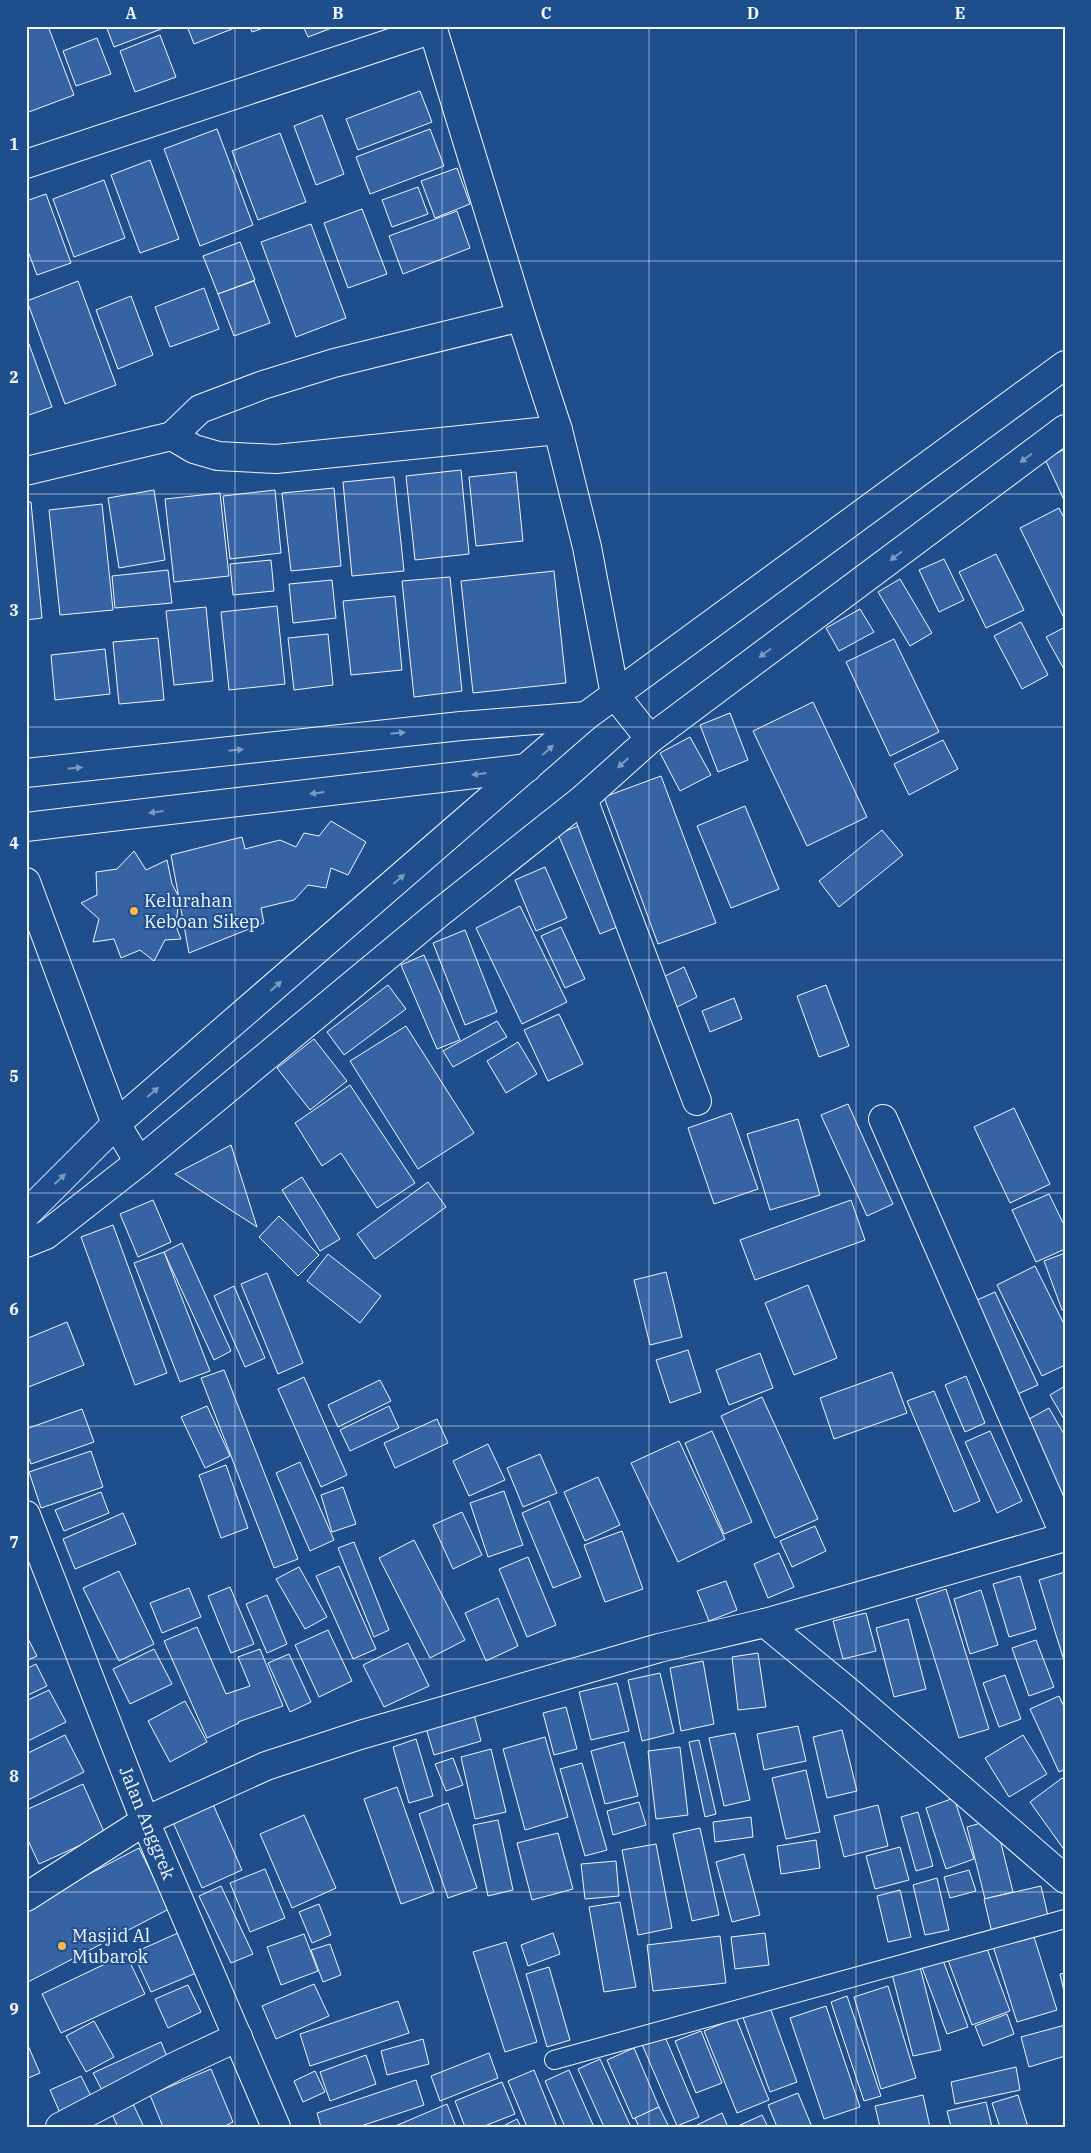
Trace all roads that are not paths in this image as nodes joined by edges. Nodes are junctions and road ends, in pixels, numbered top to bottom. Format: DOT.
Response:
graph roads {
  1 [pos="432,28"];
  2 [pos="26,164"];
  3 [pos="521,317"];
  4 [pos="1065,365"];
  5 [pos="1065,429"];
  6 [pos="558,430"];
  7 [pos="172,436"];
  8 [pos="26,471"];
  9 [pos="615,695"];
  10 [pos="586,716"];
  11 [pos="650,739"];
  12 [pos="527,768"];
  13 [pos="26,773"];
  14 [pos="583,798"];
  15 [pos="26,827"];
  16 [pos="26,882"];
  17 [pos="36,941"];
  18 [pos="697,1101"];
  19 [pos="884,1119"];
  20 [pos="116,1124"];
  21 [pos="139,1162"];
  22 [pos="28,1207"];
  23 [pos="36,1239"];
  24 [pos="26,1515"];
  25 [pos="1065,1537"];
  26 [pos="765,1623"];
  27 [pos="145,1821"];
  28 [pos="1065,1879"];
  29 [pos="28,1893"];
  30 [pos="1065,1919"];
  31 [pos="238,2037"];
  32 [pos="554,2060"];
  33 [pos="60,2127"];
  34 [pos="276,2127"];
  1 -- 2 [label="street"];
  1 -- 3 [label="street"];
  3 -- 6 [label="street"];
  3 -- 7 [label="street"];
  4 -- 9 [label="street"];
  5 -- 11 [label="street, one-way"];
  6 -- 7 [label="street"];
  6 -- 9 [label="street"];
  7 -- 8 [label="street"];
  9 -- 10 [label="street"];
  9 -- 11 [label="street"];
  12 -- 10 [label="street, one-way"];
  13 -- 10 [label="street, one-way"];
  11 -- 14 [label="street, one-way"];
  12 -- 15 [label="street, one-way"];
  20 -- 12 [label="street, one-way"];
  14 -- 18 [label="street"];
  14 -- 21 [label="street"];
  16 -- 17 [label="street"];
  17 -- 20 [label="street"];
  19 -- 25 [label="street"];
  20 -- 21 [label="street"];
  22 -- 20 [label="street, one-way"];
  21 -- 23 [label="street"];
  22 -- 23 [label="street"];
  24 -- 27 [label="street, Jalan Anggrek"];
  25 -- 26 [label="street"];
  26 -- 27 [label="street"];
  26 -- 28 [label="street"];
  27 -- 29 [label="street"];
  27 -- 31 [label="street, Jalan Anggrek"];
  30 -- 32 [label="lane"];
  31 -- 33 [label="street"];
  31 -- 34 [label="street, Jalan Anggrek"];
}
